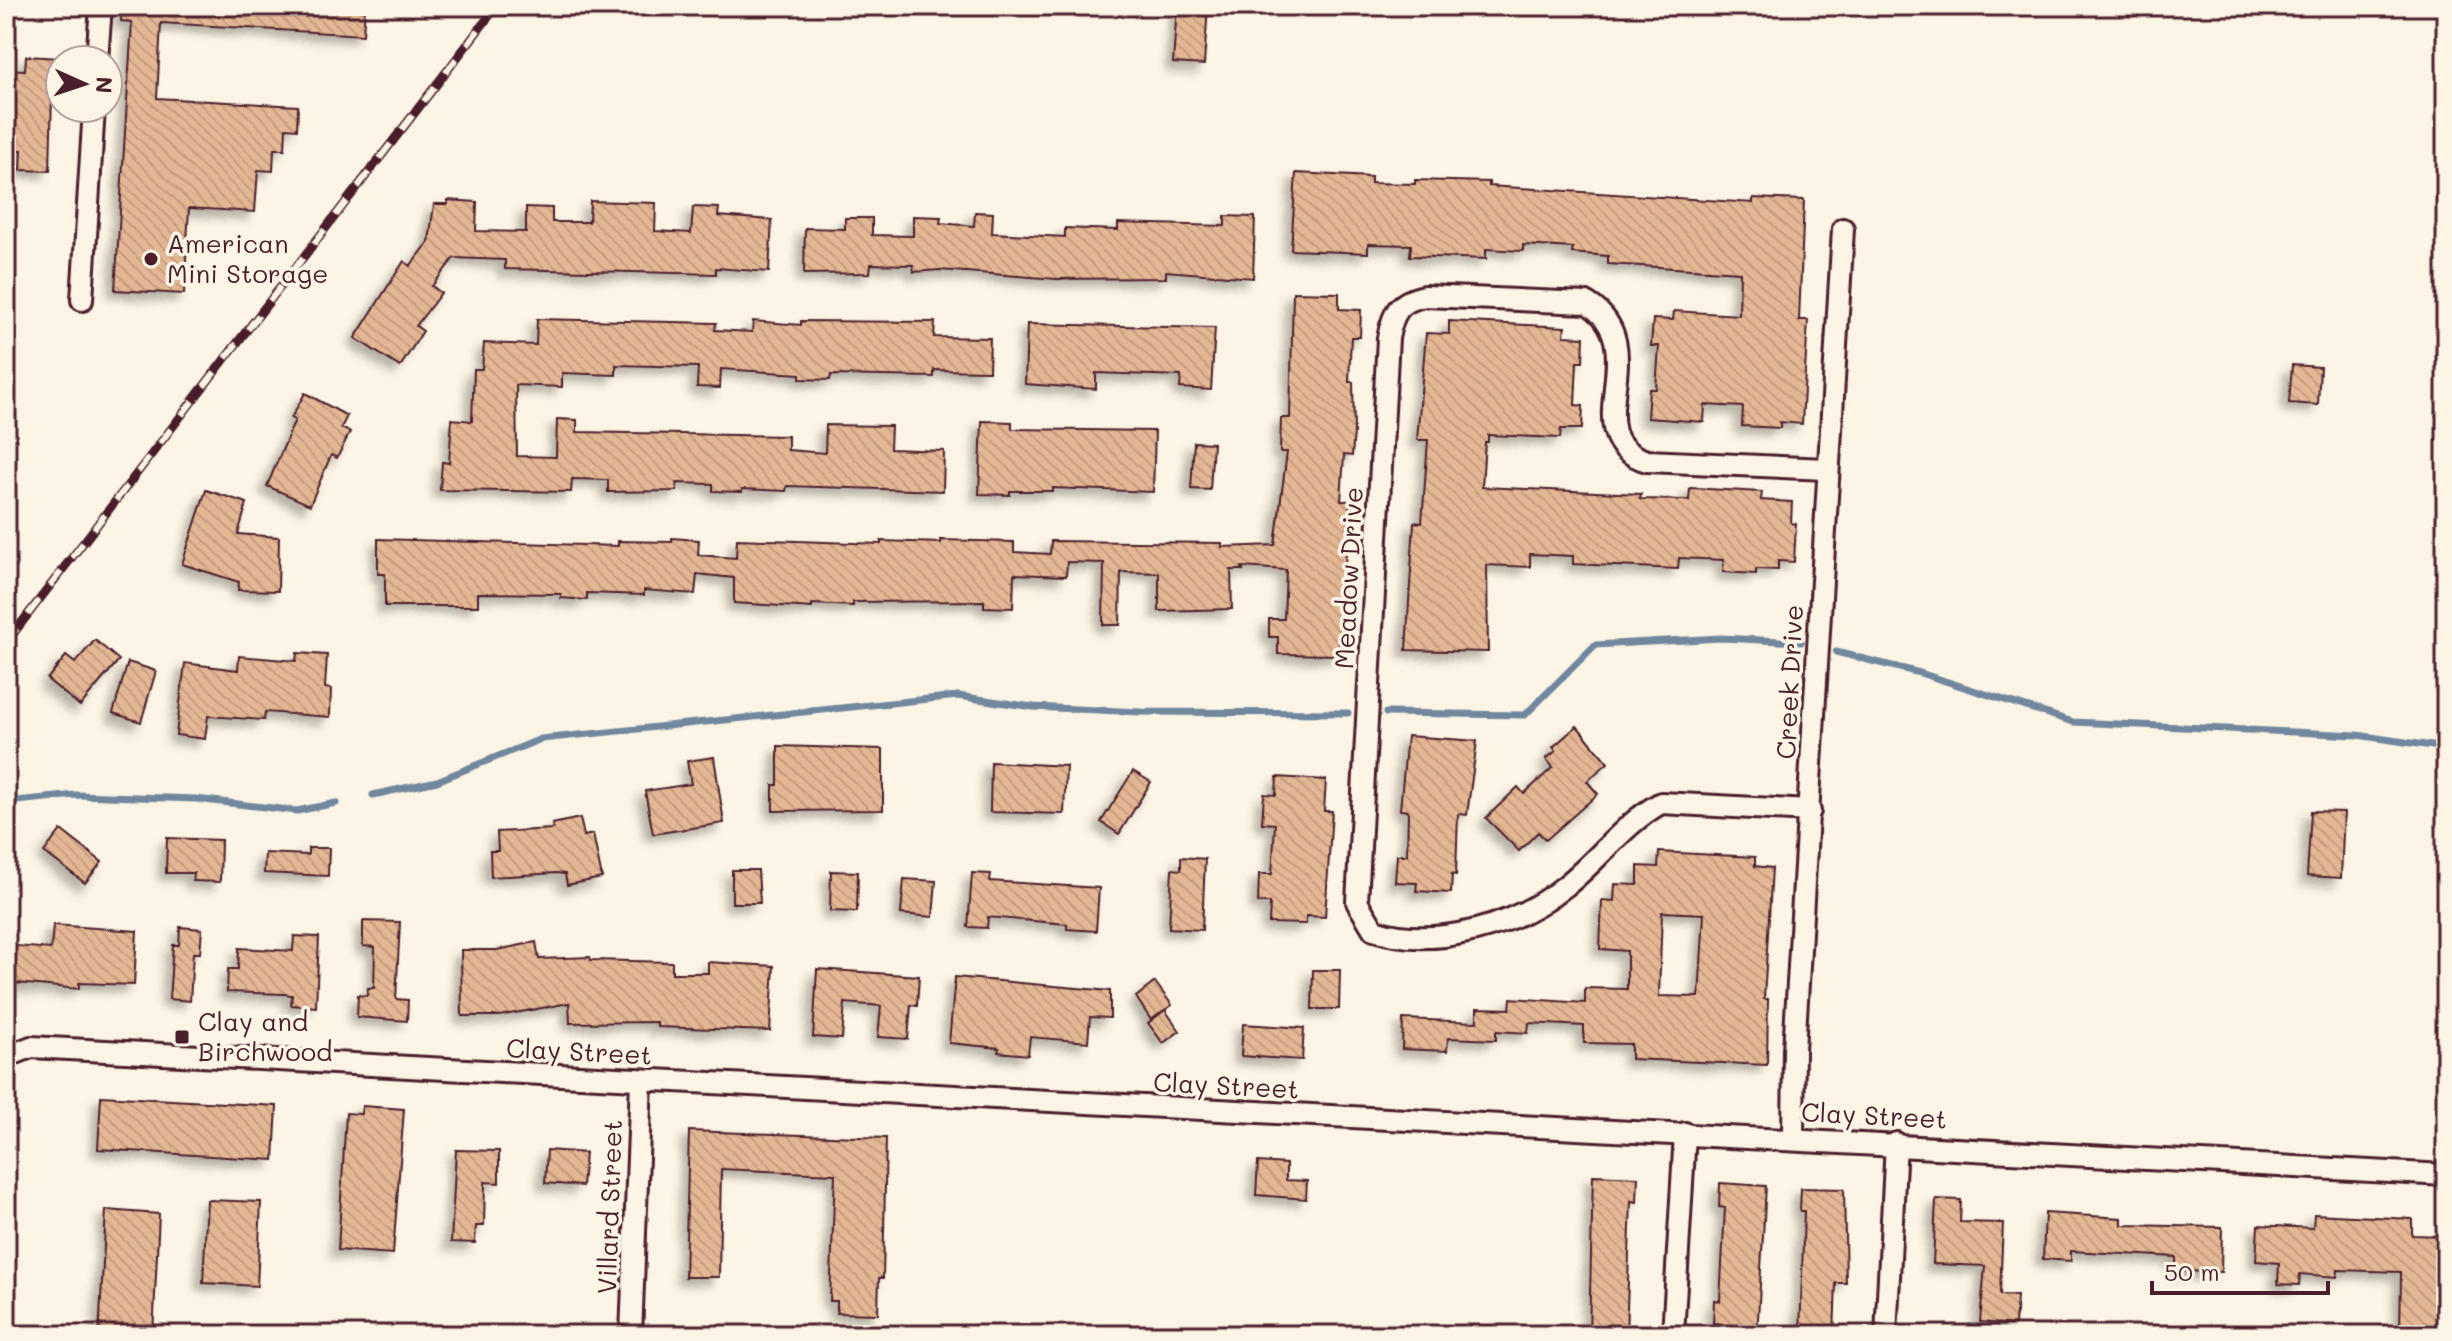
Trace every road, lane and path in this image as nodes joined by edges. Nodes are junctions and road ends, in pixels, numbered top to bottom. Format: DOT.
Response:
graph roads {
  1 [pos="101,6"];
  2 [pos="98,44"];
  3 [pos="93,124"];
  4 [pos="1843,229"];
  5 [pos="82,300"];
  6 [pos="1827,469"];
  7 [pos="1810,811"];
  8 [pos="6,1057"];
  9 [pos="641,1081"];
  10 [pos="1685,1133"];
  11 [pos="1793,1138"];
  12 [pos="1896,1143"];
  13 [pos="2446,1175"];
  14 [pos="631,1335"];
  15 [pos="1673,1335"];
  16 [pos="1886,1335"];
  1 -- 2 [label="street"];
  3 -- 5 [label="street"];
  4 -- 6 [label="street, Creek Drive"];
  6 -- 7 [label="street, Creek Drive"];
  6 -- 7 [label="street, Meadow Drive"];
  7 -- 11 [label="street, Creek Drive"];
  8 -- 9 [label="street, Clay Street"];
  9 -- 10 [label="street, Clay Street"];
  9 -- 14 [label="street, Villard Street"];
  10 -- 11 [label="street, Clay Street"];
  10 -- 15 [label="street"];
  11 -- 12 [label="street, Clay Street"];
  12 -- 13 [label="street, Clay Street"];
  12 -- 16 [label="street"];
}
